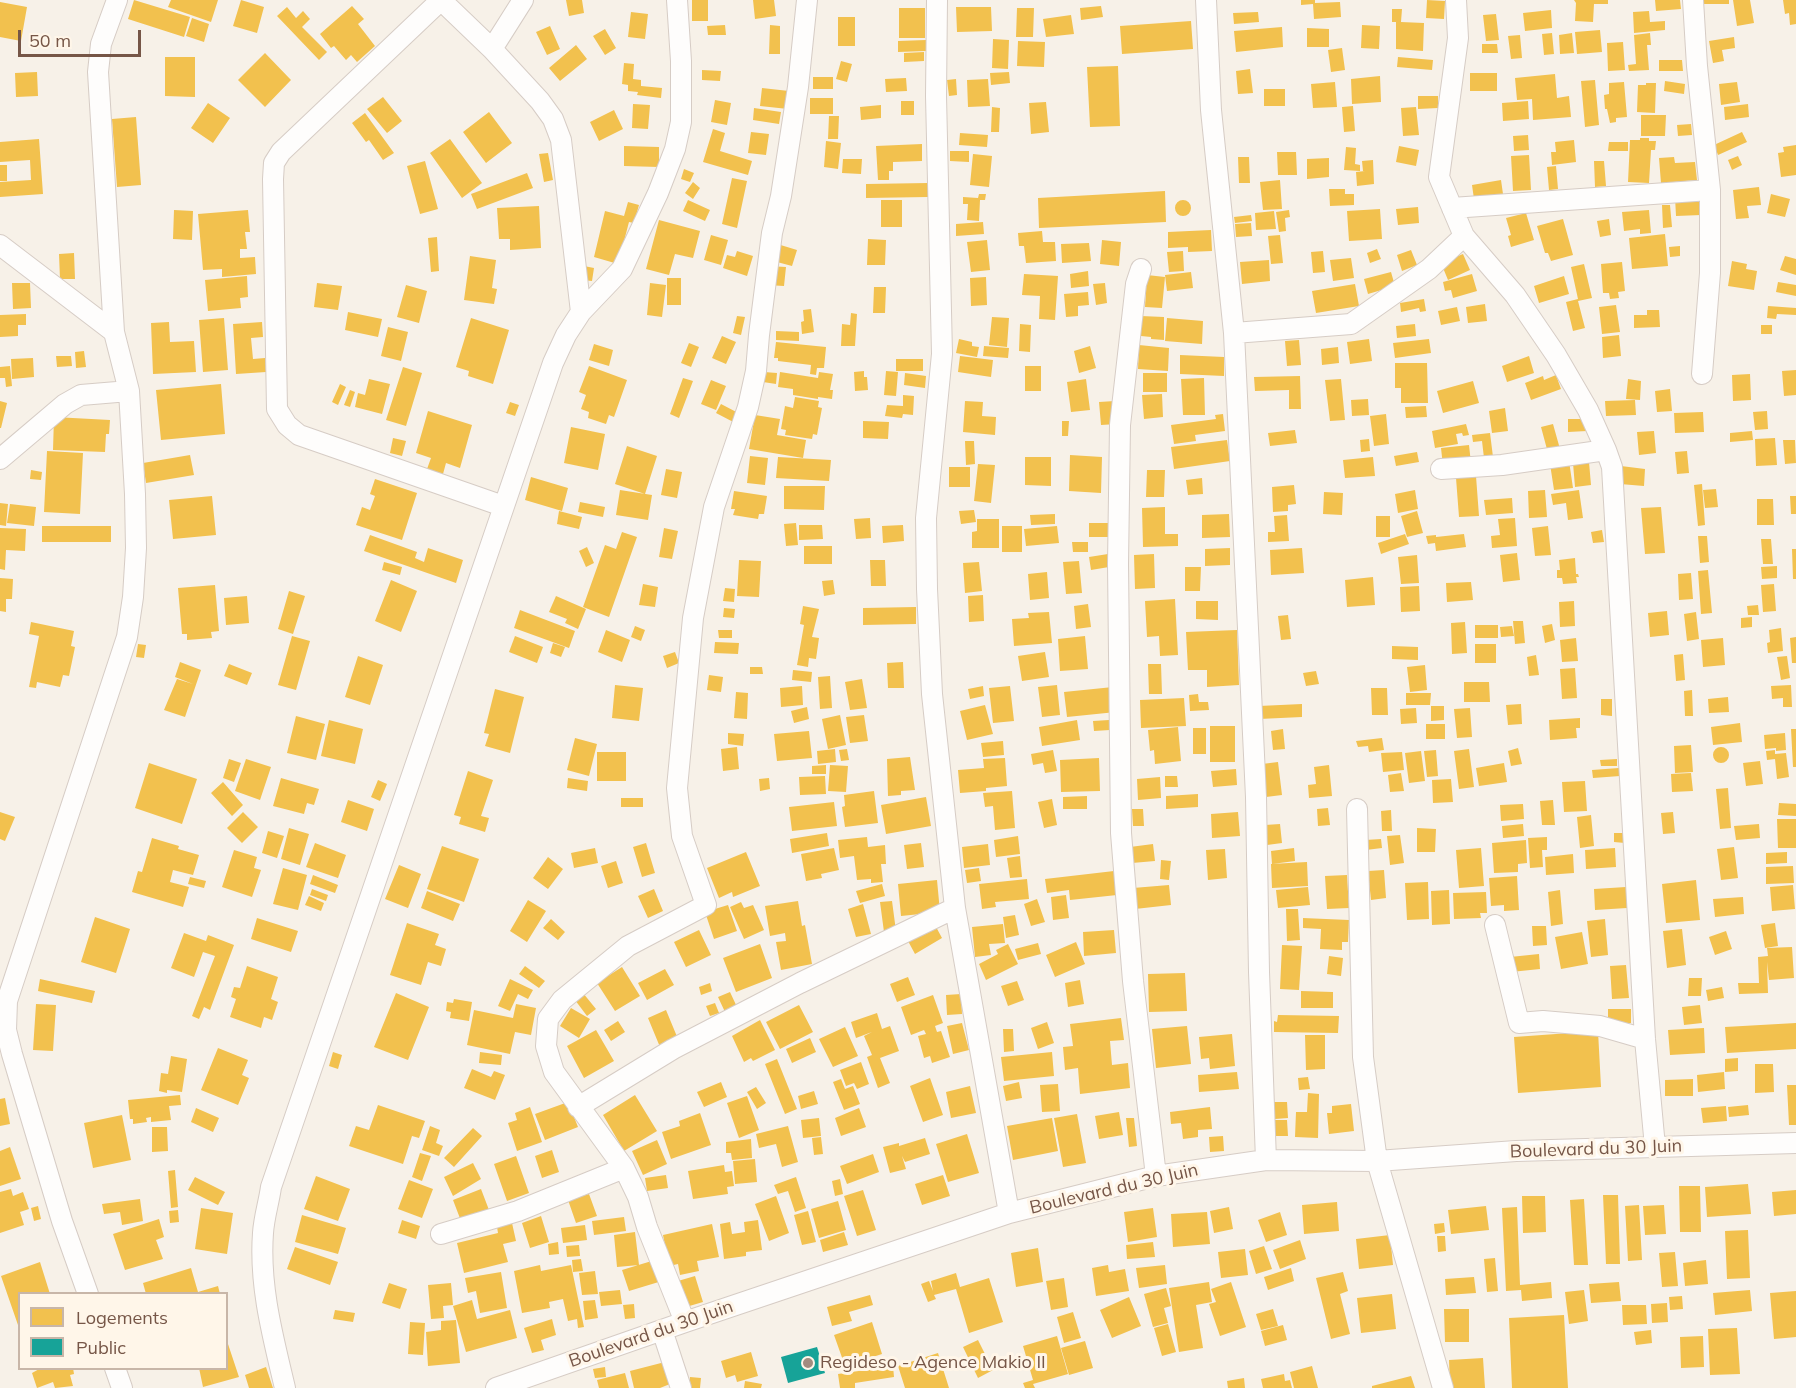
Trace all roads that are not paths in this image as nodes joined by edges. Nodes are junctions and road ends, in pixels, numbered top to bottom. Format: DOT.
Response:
graph roads {
  1 [pos="117,0"];
  2 [pos="441,0"];
  3 [pos="523,0"];
  4 [pos="677,0"];
  5 [pos="807,0"];
  6 [pos="937,0"];
  7 [pos="1206,0"];
  8 [pos="1456,0"];
  9 [pos="1693,0"];
  10 [pos="492,49"];
  11 [pos="1710,190"];
  12 [pos="1452,208"];
  13 [pos="1464,236"];
  14 [pos="0,245"];
  15 [pos="1141,269"];
  16 [pos="581,312"];
  17 [pos="114,332"];
  18 [pos="1234,333"];
  19 [pos="1702,374"];
  20 [pos="129,391"];
  21 [pos="1606,450"];
  22 [pos="0,459"];
  23 [pos="1441,469"];
  24 [pos="503,506"];
  25 [pos="1357,809"];
  26 [pos="955,908"];
  27 [pos="1495,925"];
  28 [pos="1645,1039"];
  29 [pos="578,1107"];
  30 [pos="1796,1143"];
  31 [pos="1655,1147"];
  32 [pos="1266,1160"];
  33 [pos="1377,1161"];
  34 [pos="624,1168"];
  35 [pos="1156,1176"];
  36 [pos="1009,1213"];
  37 [pos="441,1234"];
  38 [pos="88,1292"];
  39 [pos="685,1322"];
  40 [pos="662,1330"];
  41 [pos="116,1370"];
  42 [pos="122,1388"];
  43 [pos="285,1388"];
  44 [pos="496,1388"];
  45 [pos="681,1388"];
  46 [pos="1443,1388"];
  1 -- 17 [label="street"];
  2 -- 10 [label="street"];
  2 -- 24 [label="street"];
  3 -- 10 [label="street"];
  4 -- 16 [label="street"];
  5 -- 29 [label="street"];
  6 -- 26 [label="street"];
  7 -- 18 [label="street"];
  8 -- 12 [label="street"];
  9 -- 11 [label="street"];
  10 -- 16 [label="street"];
  11 -- 12 [label="street"];
  11 -- 19 [label="street"];
  12 -- 13 [label="street"];
  13 -- 18 [label="street"];
  13 -- 21 [label="street"];
  14 -- 17 [label="street"];
  15 -- 35 [label="street"];
  16 -- 24 [label="street"];
  17 -- 20 [label="street"];
  18 -- 32 [label="street"];
  20 -- 22 [label="street"];
  20 -- 38 [label="street"];
  21 -- 23 [label="street"];
  21 -- 28 [label="street"];
  24 -- 43 [label="street"];
  25 -- 33 [label="street"];
  26 -- 29 [label="street"];
  26 -- 36 [label="street"];
  27 -- 28 [label="street"];
  28 -- 31 [label="street"];
  29 -- 34 [label="street"];
  30 -- 31 [label="street, Boulevard du 30 Juin"];
  31 -- 33 [label="street, Boulevard du 30 Juin"];
  32 -- 33 [label="street, Boulevard du 30 Juin"];
  32 -- 35 [label="street, Boulevard du 30 Juin"];
  33 -- 46 [label="street"];
  34 -- 37 [label="street"];
  34 -- 39 [label="street"];
  35 -- 36 [label="street, Boulevard du 30 Juin"];
  36 -- 39 [label="street, Boulevard du 30 Juin"];
  39 -- 40 [label="street, Boulevard du 30 Juin"];
  40 -- 44 [label="street, Boulevard du 30 Juin"];
  40 -- 45 [label="street"];
  41 -- 42 [label="street"];
}
